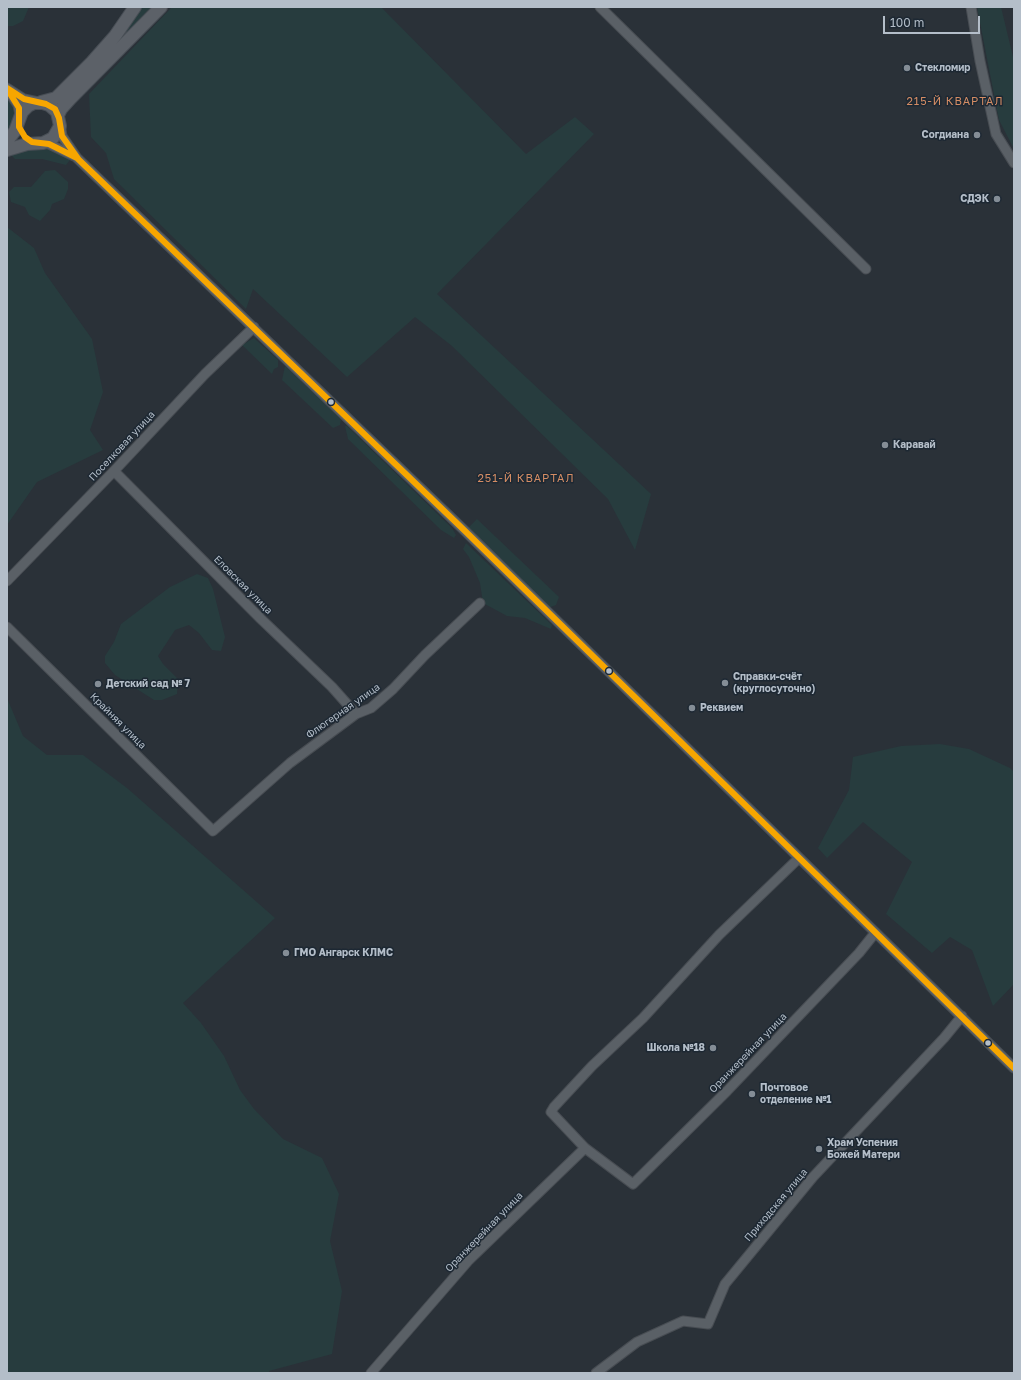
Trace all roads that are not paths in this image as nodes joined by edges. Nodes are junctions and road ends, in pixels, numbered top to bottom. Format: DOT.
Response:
graph roads {
  1 [pos="135,7"];
  2 [pos="161,7"];
  3 [pos="600,7"];
  4 [pos="972,7"];
  5 [pos="7,88"];
  6 [pos="40,102"];
  7 [pos="20,115"];
  8 [pos="59,118"];
  9 [pos="7,141"];
  10 [pos="39,143"];
  11 [pos="7,150"];
  12 [pos="77,158"];
  13 [pos="1014,163"];
  14 [pos="866,269"];
  15 [pos="254,328"];
  16 [pos="114,471"];
  17 [pos="7,581"];
  18 [pos="480,603"];
  19 [pos="7,627"];
  20 [pos="356,714"];
  21 [pos="213,831"];
  22 [pos="799,858"];
  23 [pos="875,933"];
  24 [pos="962,1016"];
  25 [pos="1014,1068"];
  26 [pos="584,1148"];
  27 [pos="371,1373"];
  28 [pos="596,1373"];
  1 -- 6 [label="main road"];
  2 -- 8 [label="main road"];
  3 -- 14 [label="street"];
  4 -- 13 [label="street"];
  5 -- 6 [label="street"];
  5 -- 7 [label="street"];
  6 -- 7 [label="main road"];
  6 -- 8 [label="main road"];
  7 -- 9 [label="main road"];
  7 -- 10 [label="main road"];
  8 -- 10 [label="main road"];
  8 -- 12 [label="street"];
  10 -- 11 [label="main road"];
  10 -- 12 [label="street"];
  12 -- 15 [label="street"];
  15 -- 16 [label="street, Поселковая улица"];
  15 -- 22 [label="street"];
  16 -- 17 [label="street, Поселковая улица"];
  16 -- 20 [label="street, Еловская улица"];
  18 -- 20 [label="street, Флюгерная улица"];
  19 -- 21 [label="street, Крайняя улица"];
  20 -- 21 [label="street, Флюгерная улица"];
  22 -- 23 [label="street"];
  22 -- 26 [label="street"];
  23 -- 24 [label="street"];
  23 -- 26 [label="street, Оранжерейная улица"];
  24 -- 25 [label="street"];
  24 -- 28 [label="street, Приходская улица"];
  26 -- 27 [label="street, Оранжерейная улица"];
}
